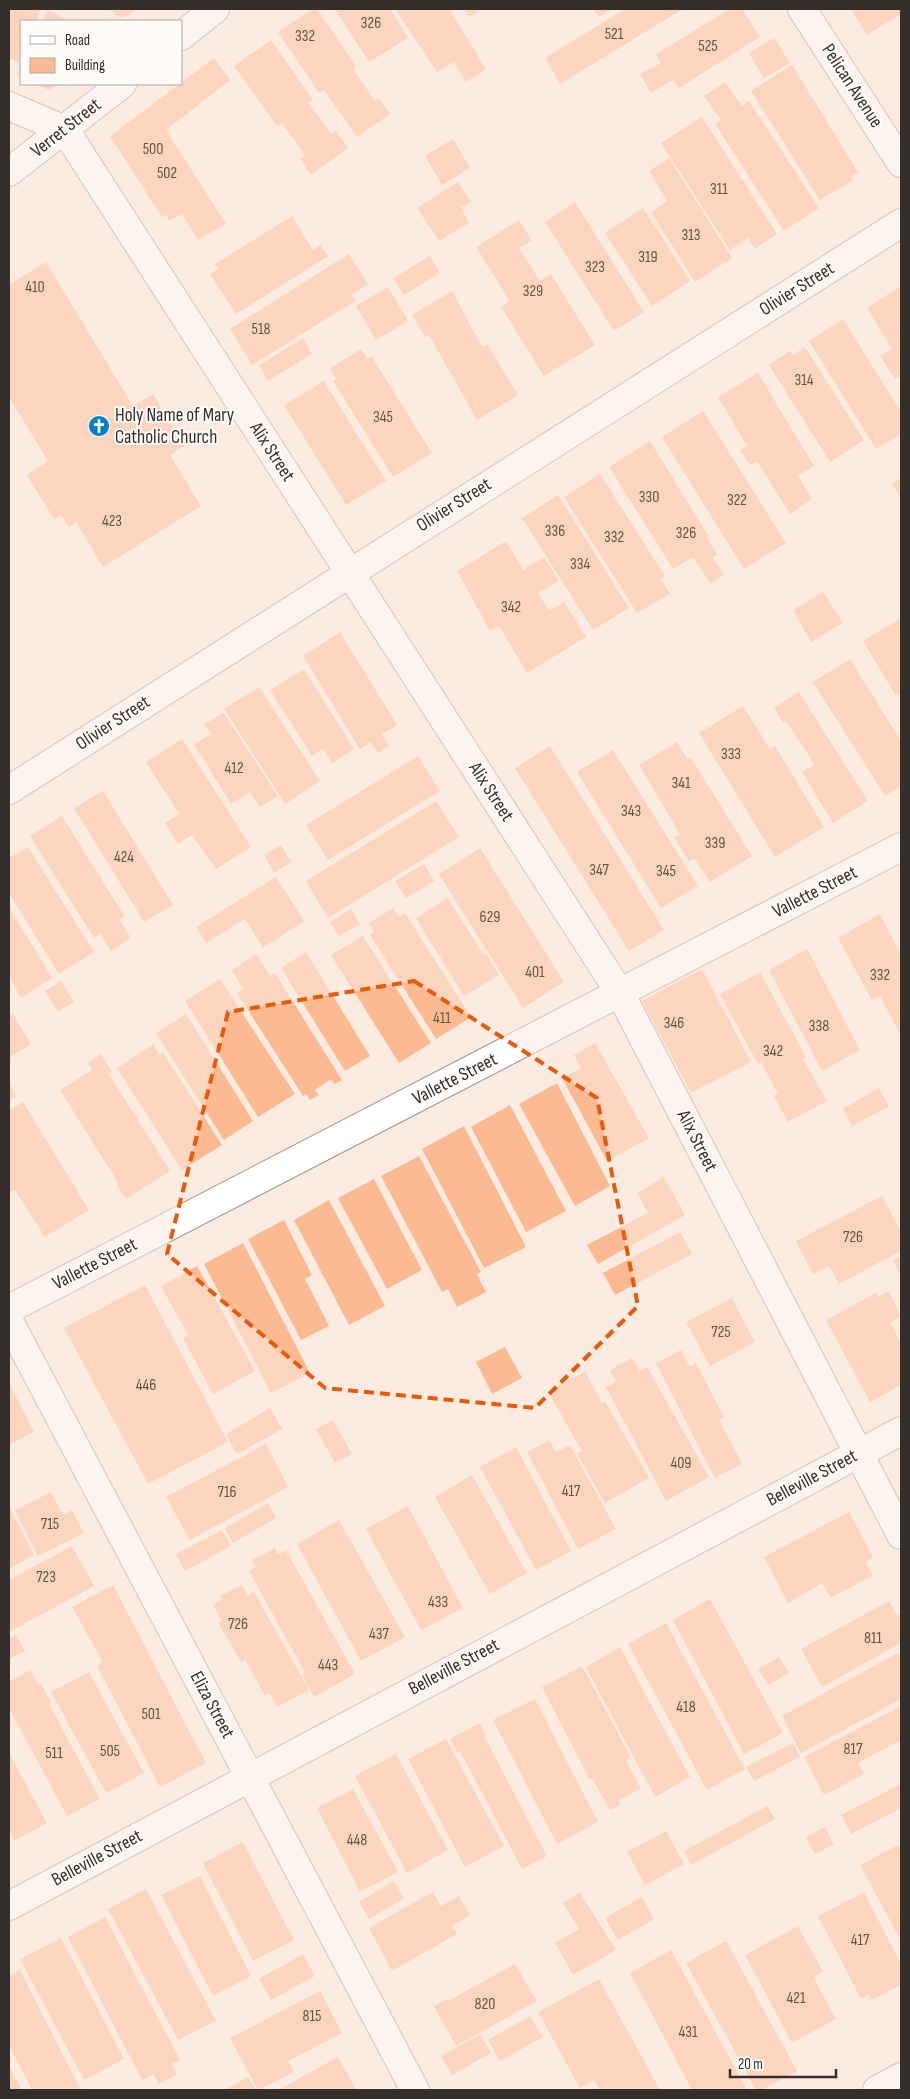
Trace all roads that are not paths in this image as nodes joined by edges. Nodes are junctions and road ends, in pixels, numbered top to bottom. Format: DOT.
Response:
graph roads {
  1 [pos="215,9"];
  2 [pos="802,9"];
  3 [pos="182,35"];
  4 [pos="121,85"];
  5 [pos="9,106"];
  6 [pos="65,130"];
  7 [pos="901,164"];
  8 [pos="9,172"];
  9 [pos="901,223"];
  10 [pos="349,572"];
  11 [pos="9,790"];
  12 [pos="901,847"];
  13 [pos="620,993"];
  14 [pos="9,1309"];
  15 [pos="9,1321"];
  16 [pos="901,1431"];
  17 [pos="858,1453"];
  18 [pos="901,1535"];
  19 [pos="249,1776"];
  20 [pos="9,1906"];
  21 [pos="901,2077"];
  22 [pos="416,2090"];
  23 [pos="877,2090"];
  1 -- 3 [label="street"];
  2 -- 7 [label="street, Pelican Avenue"];
  4 -- 6 [label="street, Verret Street"];
  5 -- 6 [label="street"];
  6 -- 8 [label="street, Verret Street"];
  6 -- 10 [label="street, Alix Street"];
  9 -- 10 [label="street, Olivier Street"];
  10 -- 11 [label="street, Olivier Street"];
  10 -- 13 [label="street, Alix Street"];
  12 -- 13 [label="street, Vallette Street"];
  13 -- 14 [label="street, Vallette Street"];
  13 -- 17 [label="street, Alix Street"];
  15 -- 19 [label="street, Eliza Street"];
  16 -- 17 [label="street, Belleville Street"];
  17 -- 18 [label="street, Alix Street"];
  17 -- 19 [label="street, Belleville Street"];
  19 -- 20 [label="street, Belleville Street"];
  19 -- 22 [label="street, Eliza Street"];
  21 -- 23 [label="street"];
}
